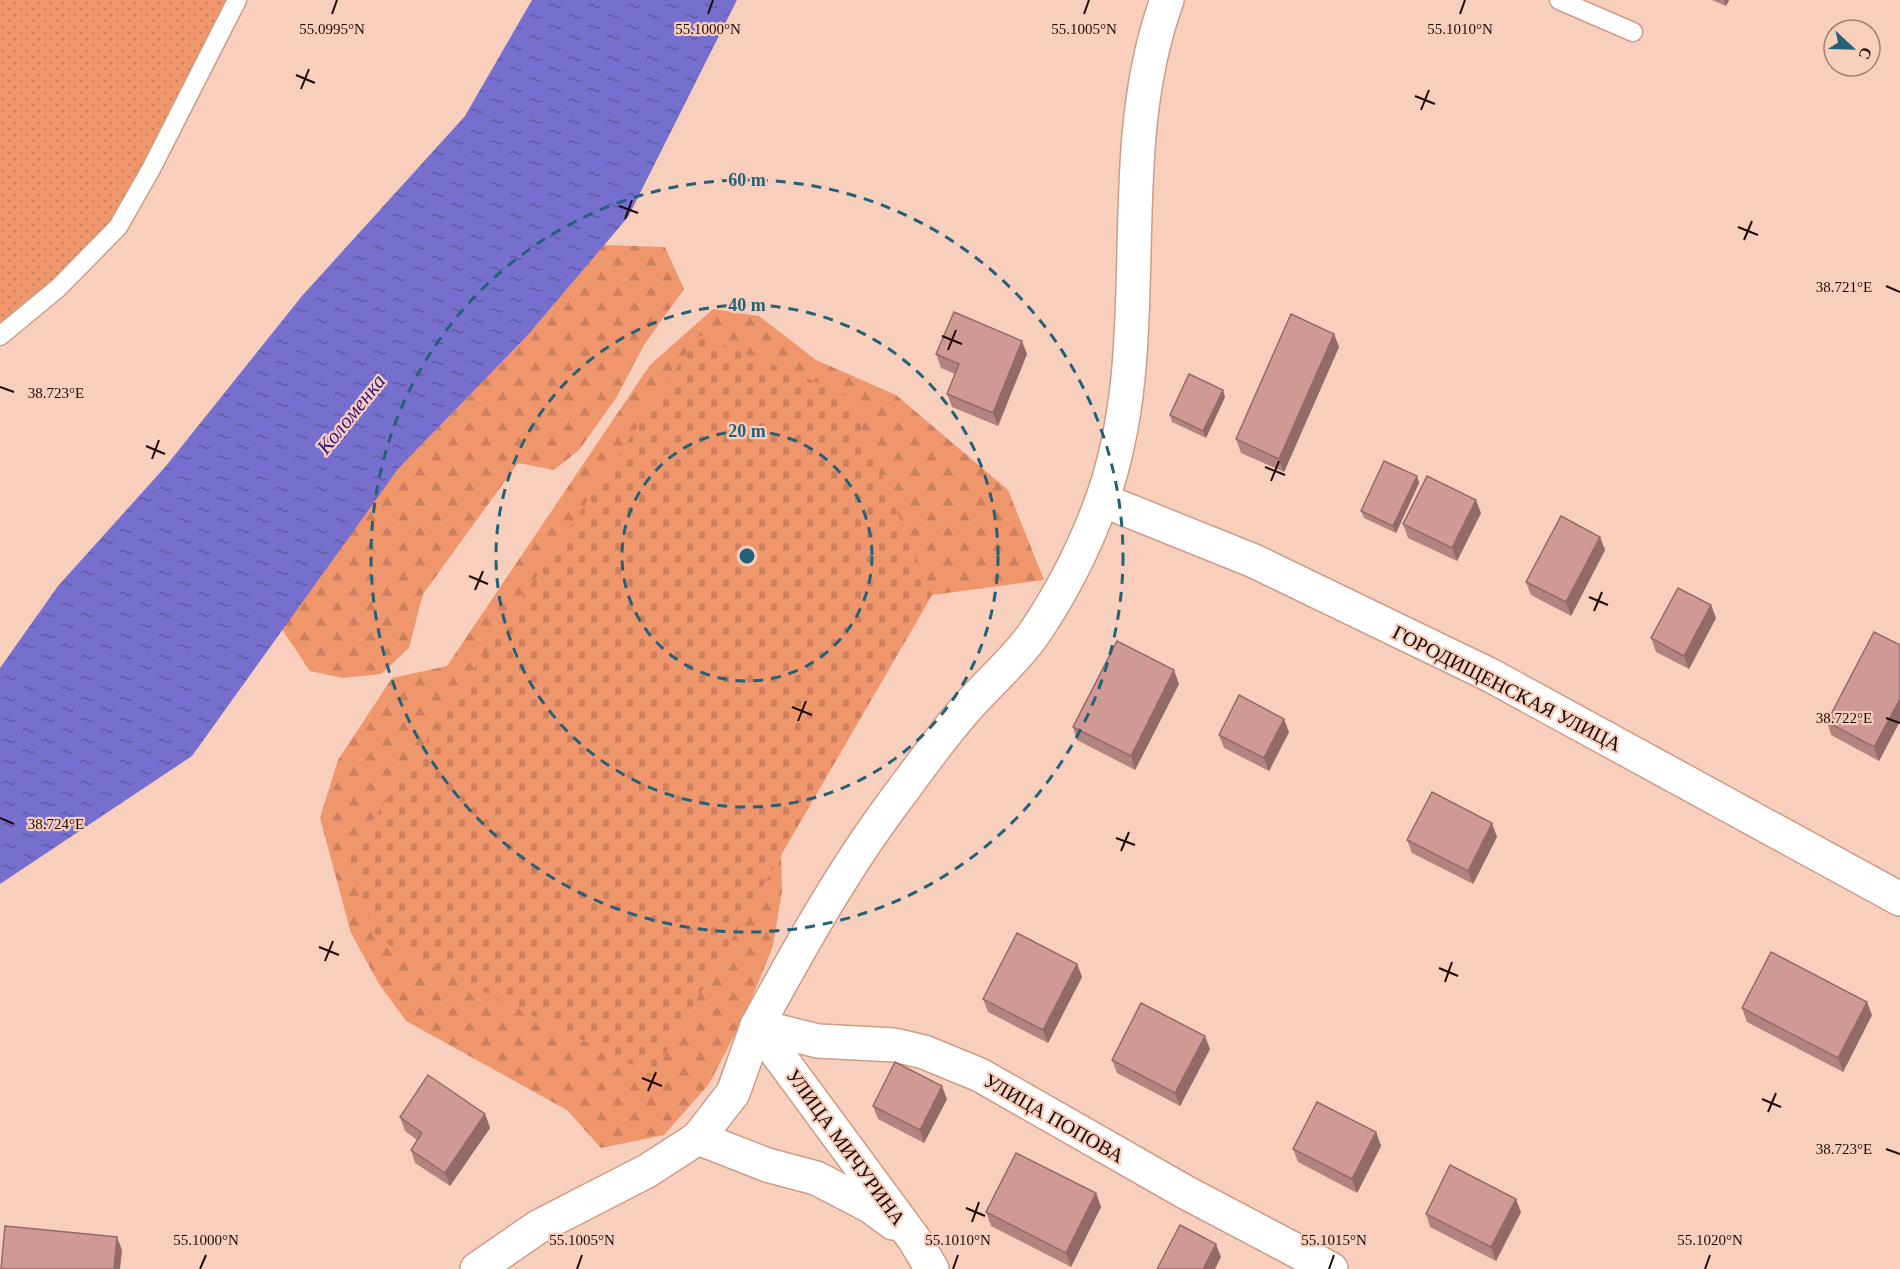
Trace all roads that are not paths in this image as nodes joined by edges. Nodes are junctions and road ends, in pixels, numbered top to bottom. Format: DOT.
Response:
graph roads {
  1 [pos="237,0"];
  2 [pos="1167,0"];
  3 [pos="1559,0"];
  4 [pos="1633,32"];
  5 [pos="0,336"];
  6 [pos="1102,500"];
  7 [pos="1900,899"];
  8 [pos="757,1026"];
  9 [pos="698,1138"];
  10 [pos="914,1239"];
  11 [pos="477,1269"];
  12 [pos="932,1269"];
  13 [pos="1331,1269"];
  1 -- 5 [label="lane"];
  2 -- 6 [label="street"];
  3 -- 4 [label="lane"];
  6 -- 7 [label="street, ГОРОДИЩЕНСКАЯ УЛИЦА"];
  6 -- 8 [label="street"];
  8 -- 9 [label="street"];
  8 -- 10 [label="street, УЛИЦА МИЧУРИНА"];
  8 -- 13 [label="street, УЛИЦА ПОПОВА"];
  9 -- 10 [label="street"];
  9 -- 11 [label="street"];
  10 -- 12 [label="street, УЛИЦА МИЧУРИНА"];
}
